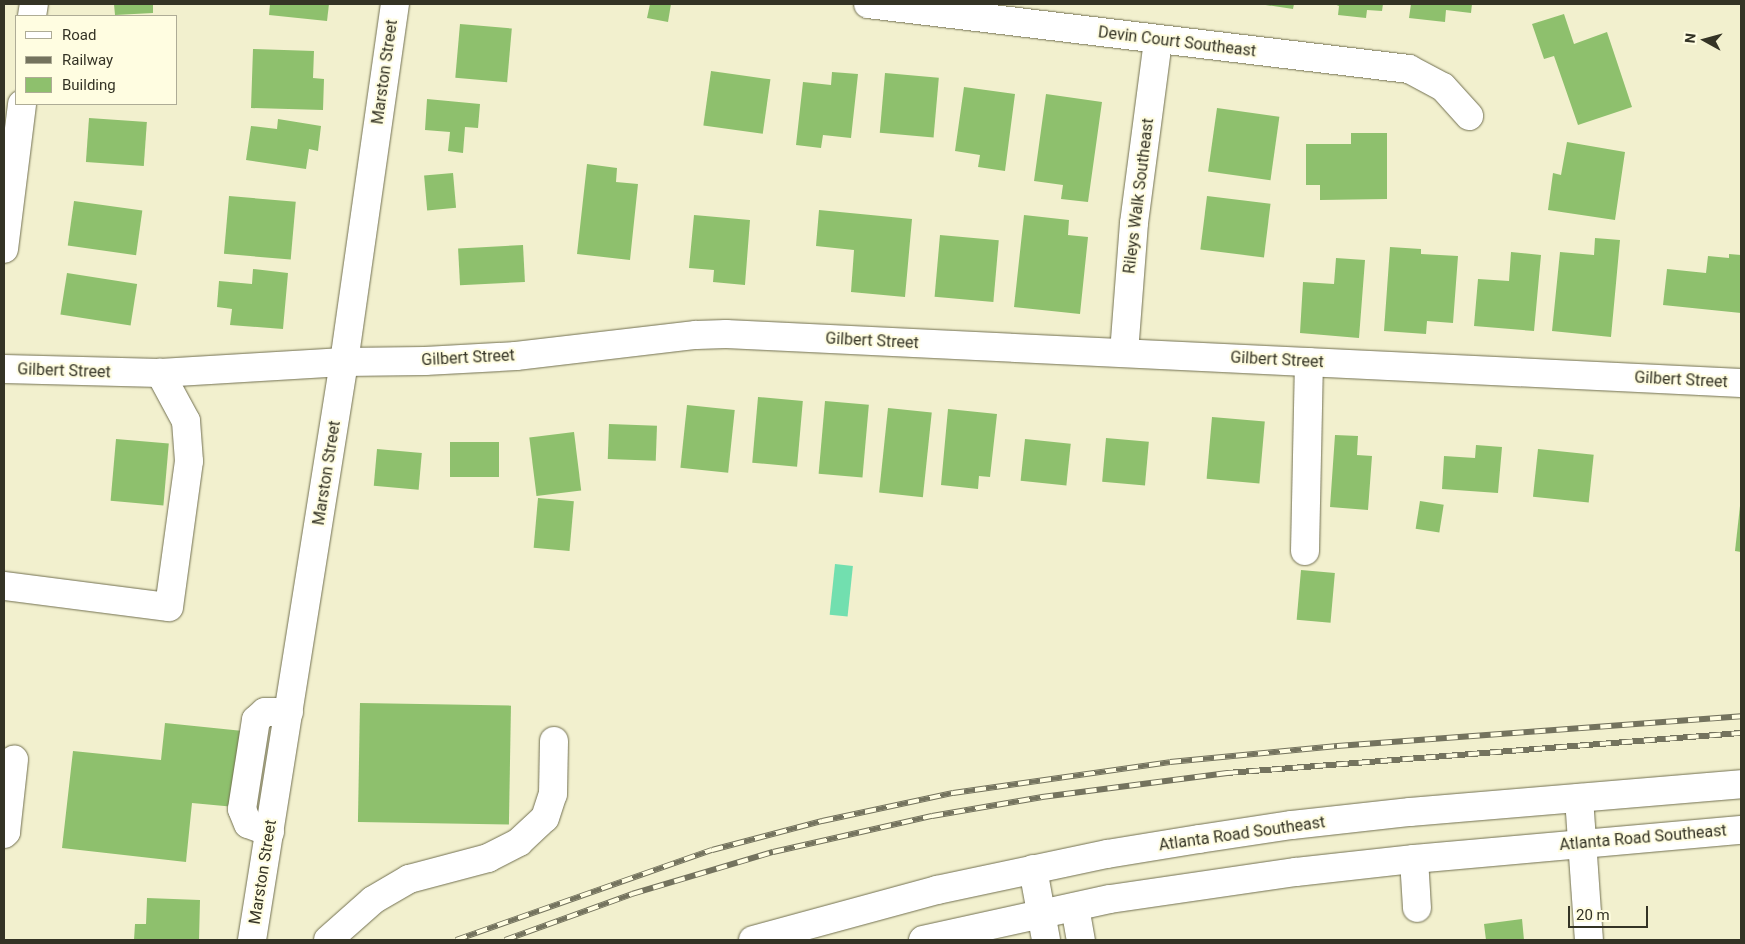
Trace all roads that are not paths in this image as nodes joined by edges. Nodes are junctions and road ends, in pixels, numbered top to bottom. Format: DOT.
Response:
graph roads {
  1 [pos="395,4"];
  2 [pos="868,4"];
  3 [pos="1158,40"];
  4 [pos="22,105"];
  5 [pos="1469,116"];
  6 [pos="4,249"];
  7 [pos="1124,352"];
  8 [pos="344,362"];
  9 [pos="1309,362"];
  10 [pos="4,369"];
  11 [pos="160,373"];
  12 [pos="1741,383"];
  13 [pos="1305,551"];
  14 [pos="4,586"];
  15 [pos="554,742"];
  16 [pos="14,759"];
  17 [pos="1741,784"];
  18 [pos="1579,798"];
  19 [pos="1741,830"];
  20 [pos="4,834"];
  21 [pos="1583,843"];
  22 [pos="1414,859"];
  23 [pos="1033,870"];
  24 [pos="1075,907"];
  25 [pos="1417,908"];
  26 [pos="1044,927"];
  27 [pos="252,940"];
  28 [pos="328,940"];
  29 [pos="753,940"];
  30 [pos="923,940"];
  31 [pos="1081,940"];
  32 [pos="1589,940"];
  1 -- 8 [label="street, Marston Street"];
  2 -- 3 [label="street, Devin Court Southeast"];
  3 -- 5 [label="street, Devin Court Southeast"];
  3 -- 7 [label="street, Rileys Walk Southeast"];
  4 -- 6 [label="street"];
  7 -- 8 [label="street, Gilbert Street"];
  7 -- 9 [label="street, Gilbert Street"];
  8 -- 11 [label="street, Gilbert Street"];
  8 -- 27 [label="street, Marston Street"];
  9 -- 12 [label="street, Gilbert Street"];
  9 -- 13 [label="street"];
  10 -- 11 [label="street, Gilbert Street"];
  11 -- 14 [label="street"];
  15 -- 28 [label="street"];
  16 -- 20 [label="street"];
  17 -- 18 [label="street, Atlanta Road Southeast"];
  18 -- 21 [label="street"];
  18 -- 23 [label="street, Atlanta Road Southeast"];
  19 -- 21 [label="street, Atlanta Road Southeast"];
  21 -- 22 [label="street, Atlanta Road Southeast"];
  21 -- 32 [label="street"];
  22 -- 24 [label="street, Atlanta Road Southeast"];
  22 -- 25 [label="street"];
  23 -- 26 [label="street"];
  23 -- 29 [label="street, Atlanta Road Southeast"];
  24 -- 26 [label="street, Atlanta Road Southeast"];
  24 -- 31 [label="street"];
  26 -- 30 [label="street, Atlanta Road Southeast"];
}
